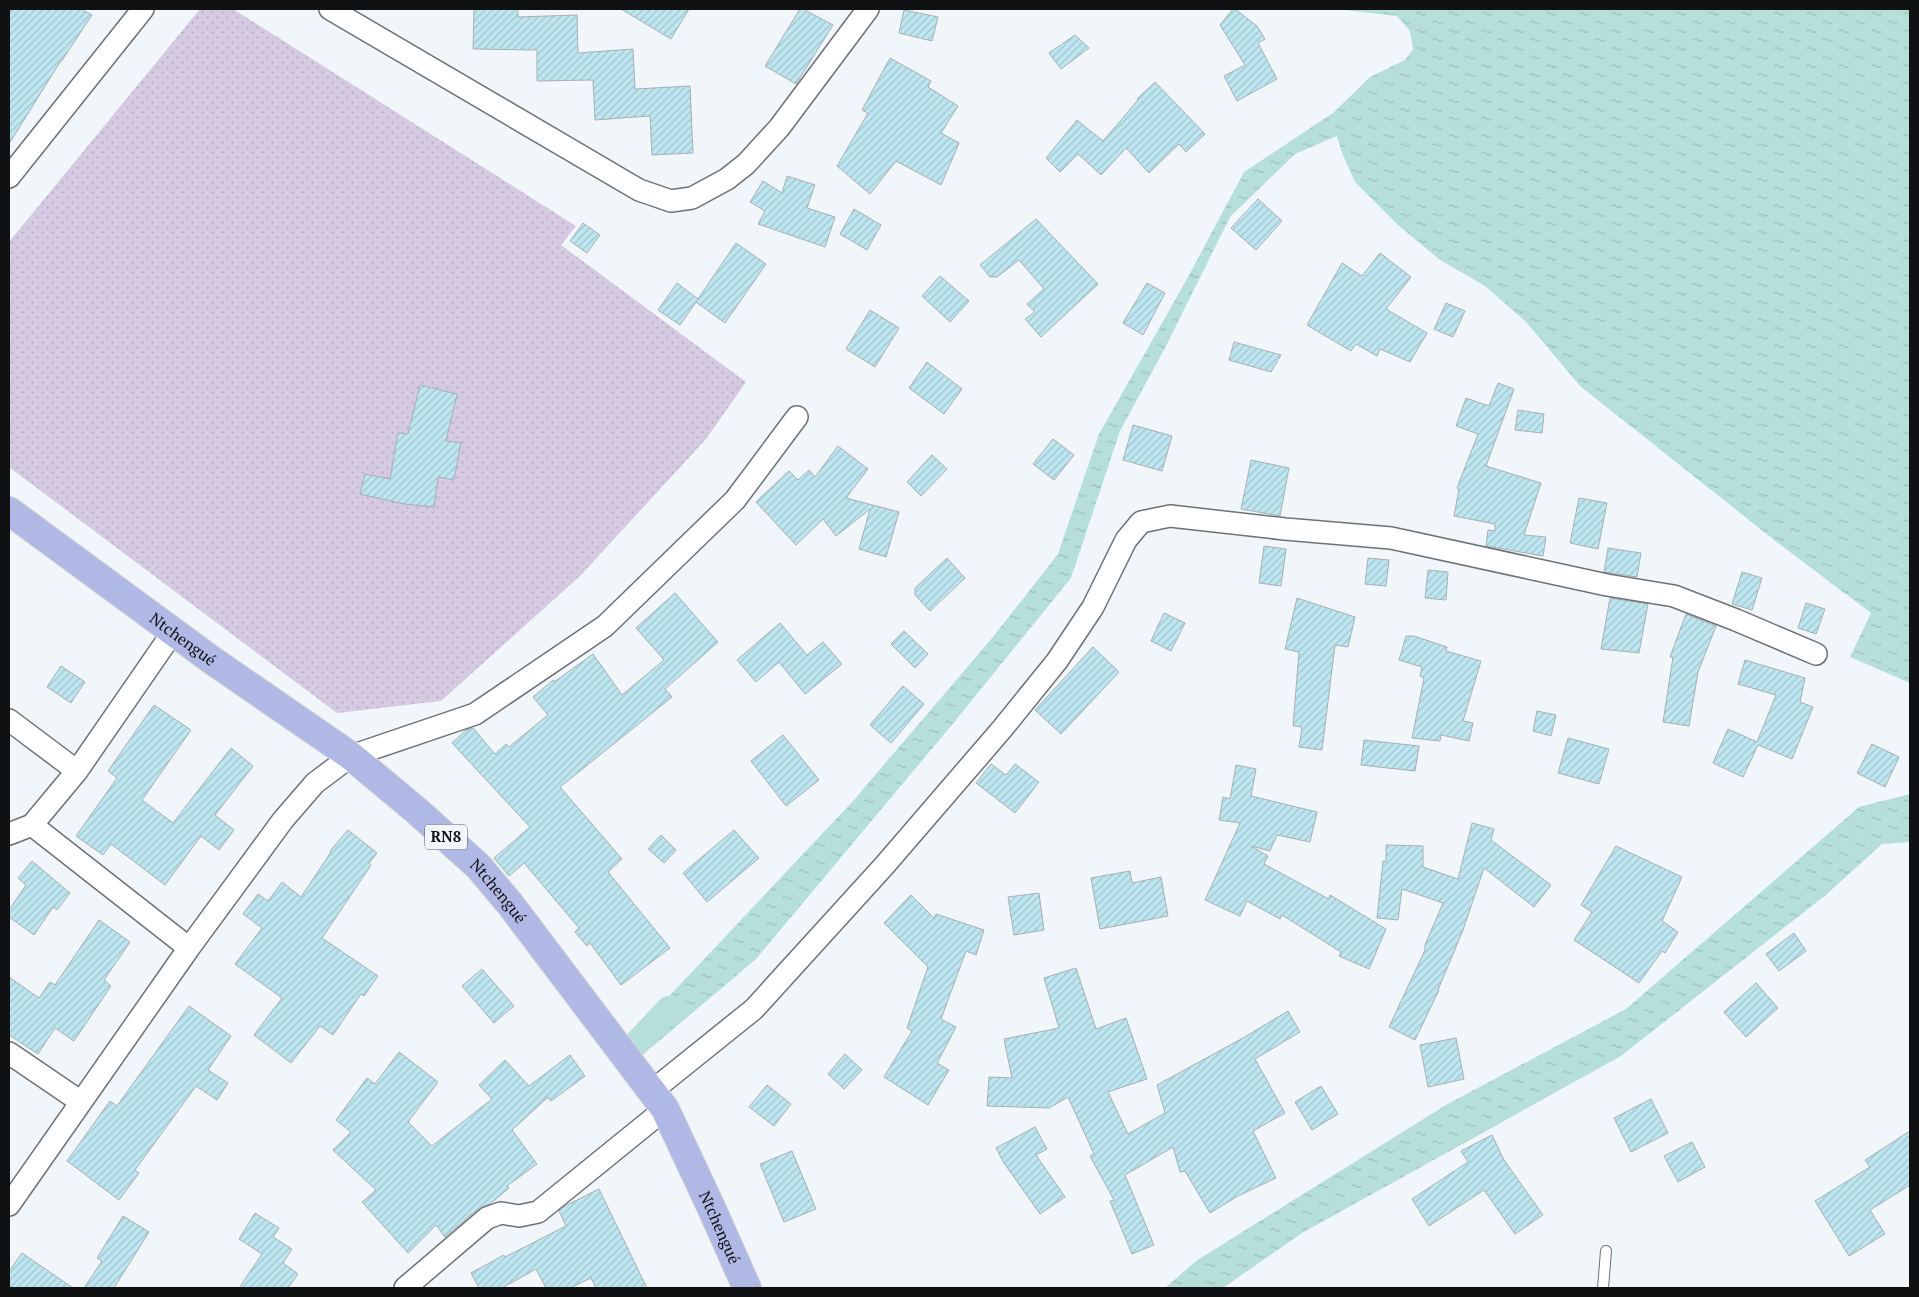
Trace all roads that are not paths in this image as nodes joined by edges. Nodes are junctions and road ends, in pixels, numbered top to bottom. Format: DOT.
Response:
graph roads {
  1 [pos="143,9"];
  2 [pos="330,9"];
  3 [pos="868,9"];
  4 [pos="9,177"];
  5 [pos="797,417"];
  6 [pos="9,511"];
  7 [pos="173,632"];
  8 [pos="1816,654"];
  9 [pos="9,720"];
  10 [pos="351,756"];
  11 [pos="77,771"];
  12 [pos="32,824"];
  13 [pos="9,834"];
  14 [pos="189,948"];
  15 [pos="9,1053"];
  16 [pos="658,1100"];
  17 [pos="81,1102"];
  18 [pos="9,1205"];
  19 [pos="1606,1251"];
  20 [pos="406,1288"];
  21 [pos="747,1288"];
  22 [pos="1603,1288"];
  1 -- 4 [label="street"];
  2 -- 3 [label="street"];
  5 -- 10 [label="street"];
  6 -- 7 [label="main road, Ntchengué / RN8"];
  7 -- 10 [label="main road, Ntchengué / RN8"];
  7 -- 11 [label="street"];
  8 -- 16 [label="street"];
  9 -- 11 [label="street"];
  10 -- 14 [label="street"];
  10 -- 16 [label="main road, Ntchengué / RN8"];
  11 -- 12 [label="street"];
  12 -- 13 [label="street"];
  12 -- 14 [label="street"];
  14 -- 17 [label="street"];
  15 -- 17 [label="street"];
  16 -- 20 [label="street"];
  16 -- 21 [label="main road, Ntchengué / RN8"];
  17 -- 18 [label="street"];
  19 -- 22 [label="lane"];
}
